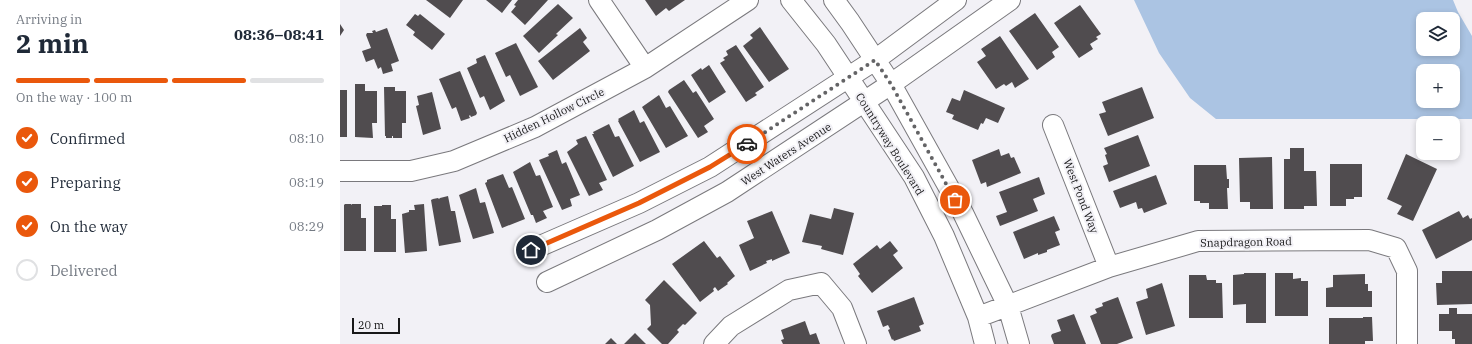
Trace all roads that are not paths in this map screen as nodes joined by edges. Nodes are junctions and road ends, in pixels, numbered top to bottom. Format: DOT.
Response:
graph roads {
  1 [pos="599,0"];
  2 [pos="748,0"];
  3 [pos="791,0"];
  4 [pos="834,0"];
  5 [pos="956,0"];
  6 [pos="1010,0"];
  7 [pos="875,60"];
  8 [pos="645,68"];
  9 [pos="848,77"];
  10 [pos="891,84"];
  11 [pos="864,102"];
  12 [pos="1053,125"];
  13 [pos="340,171"];
  14 [pos="531,250"];
  15 [pos="1109,267"];
  16 [pos="546,282"];
  17 [pos="1008,306"];
  18 [pos="978,317"];
  19 [pos="714,344"];
  20 [pos="856,344"];
  21 [pos="985,344"];
  22 [pos="1019,344"];
  23 [pos="1406,344"];
  1 -- 8 [label="street"];
  2 -- 8 [label="street, Hidden Hollow Circle"];
  3 -- 9 [label="street, Countryway Boulevard"];
  4 -- 7 [label="street"];
  5 -- 7 [label="street"];
  6 -- 10 [label="street, West Waters Avenue"];
  7 -- 9 [label="street"];
  7 -- 10 [label="street"];
  8 -- 13 [label="street, Hidden Hollow Circle"];
  9 -- 11 [label="street, Countryway Boulevard"];
  9 -- 14 [label="street"];
  10 -- 11 [label="street, West Waters Avenue"];
  10 -- 17 [label="street"];
  11 -- 16 [label="street, West Waters Avenue"];
  11 -- 18 [label="street, Countryway Boulevard"];
  12 -- 15 [label="street, West Pond Way"];
  15 -- 17 [label="street, Snapdragon Road"];
  15 -- 23 [label="street, Snapdragon Road"];
  17 -- 18 [label="street, Snapdragon Road"];
  17 -- 22 [label="street"];
  18 -- 21 [label="street, Countryway Boulevard"];
  19 -- 20 [label="street"];
}
